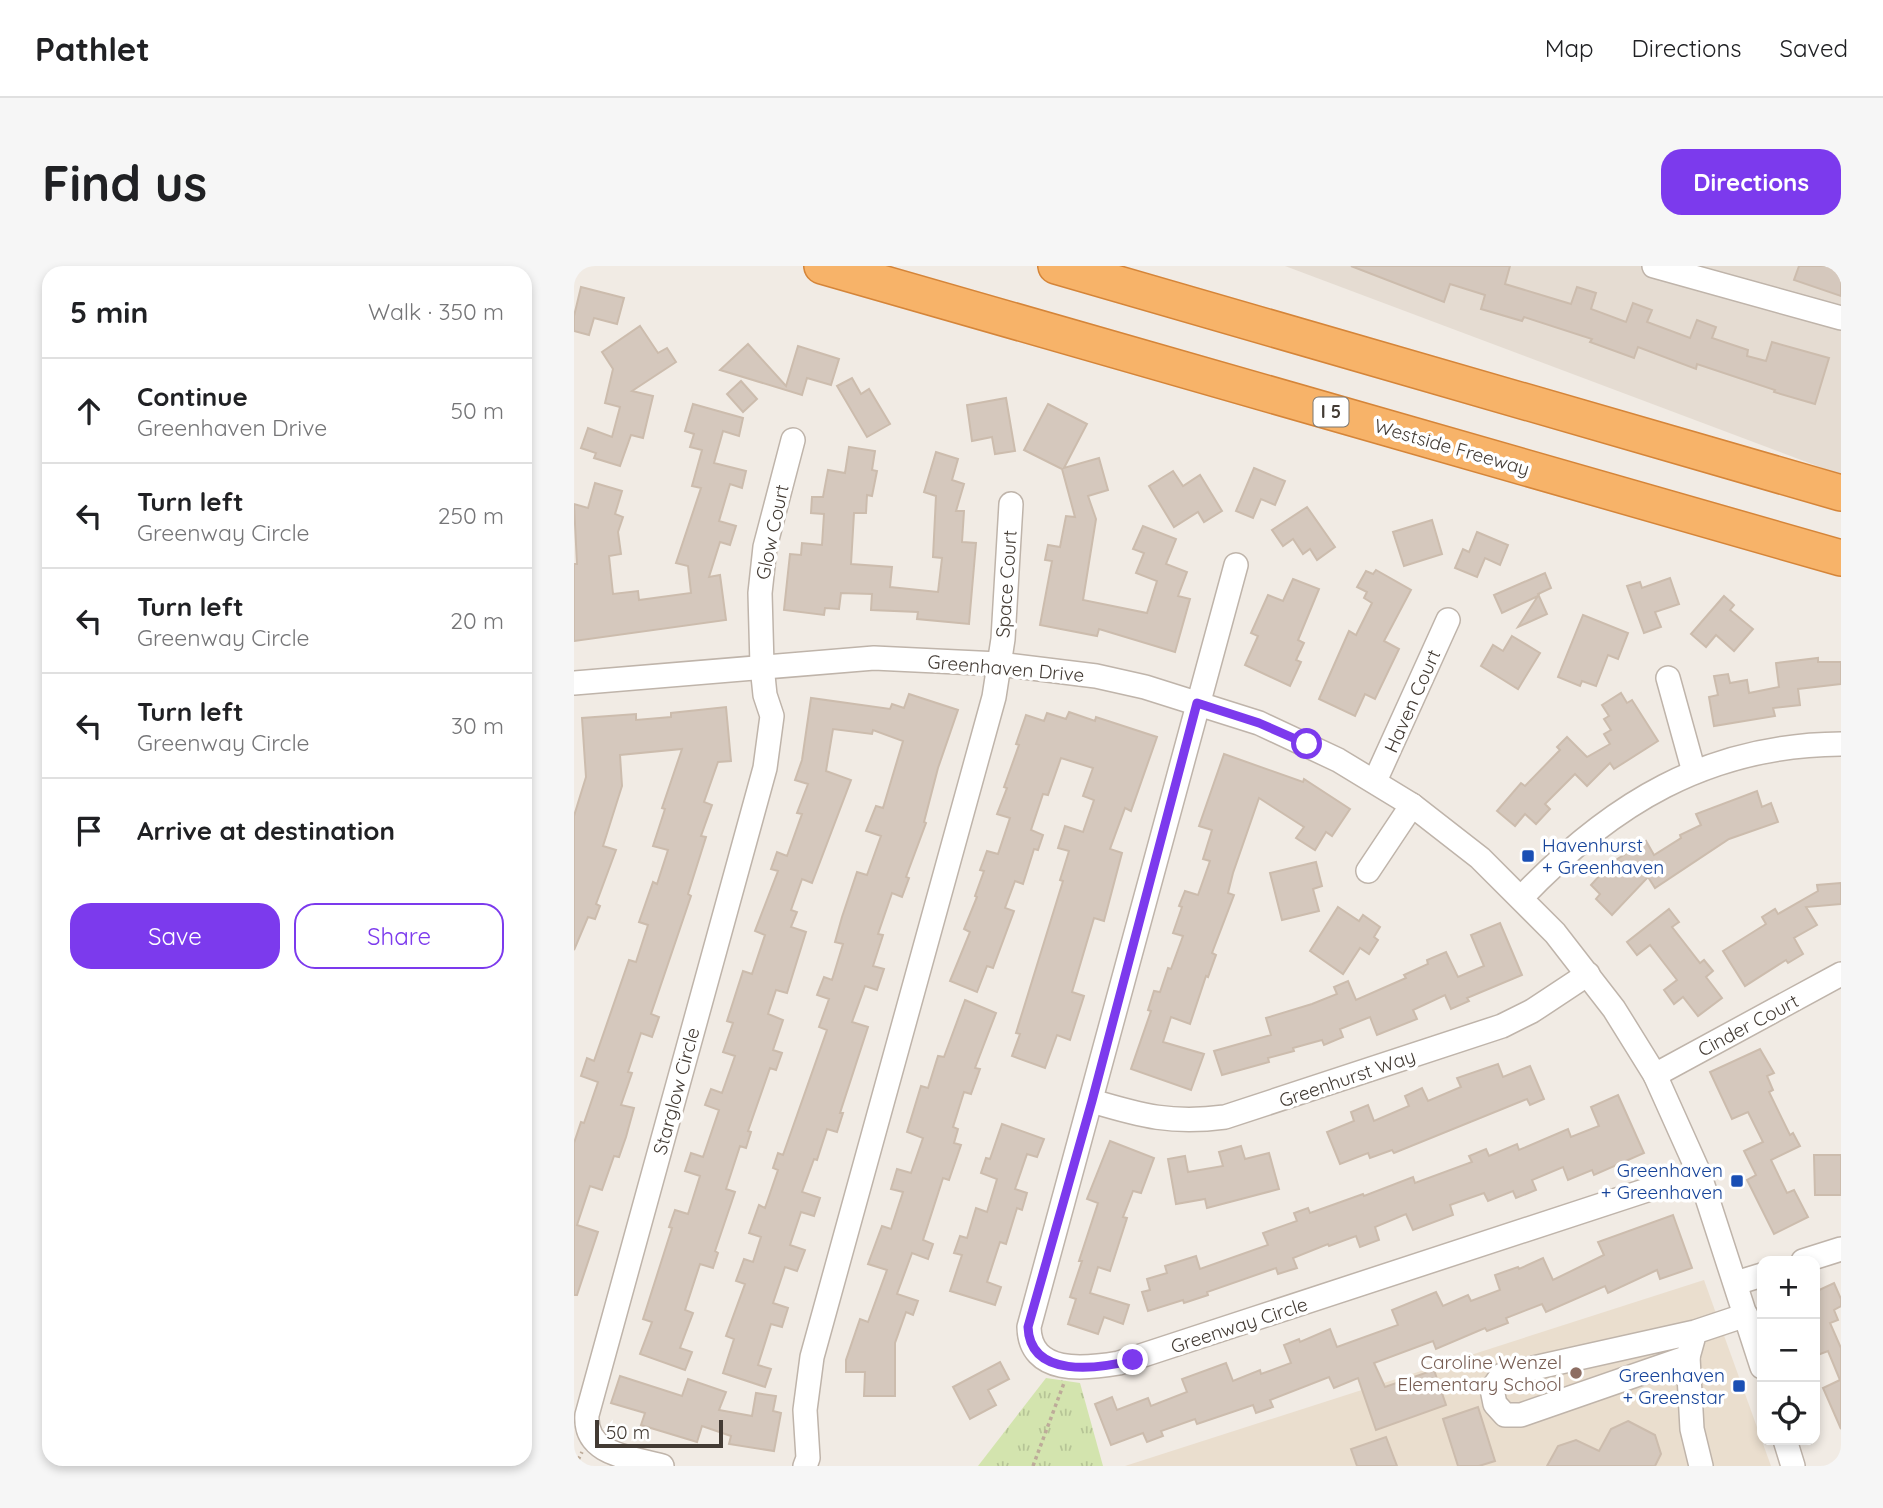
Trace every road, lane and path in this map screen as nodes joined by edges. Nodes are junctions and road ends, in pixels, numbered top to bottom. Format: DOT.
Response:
graph roads {
  1 [pos="822,266"];
  2 [pos="1056,266"];
  3 [pos="1654,266"];
  4 [pos="1692,271"];
  5 [pos="1841,318"];
  6 [pos="793,440"];
  7 [pos="1841,493"];
  8 [pos="1011,504"];
  9 [pos="1841,558"];
  10 [pos="1236,565"];
  11 [pos="1448,620"];
  12 [pos="999,664"];
  13 [pos="762,666"];
  14 [pos="1668,678"];
  15 [pos="574,683"];
  16 [pos="1197,703"];
  17 [pos="1841,744"];
  18 [pos="1694,772"];
  19 [pos="1375,782"];
  20 [pos="1412,805"];
  21 [pos="1368,872"];
  22 [pos="1521,898"];
  23 [pos="1588,974"];
  24 [pos="1841,974"];
  25 [pos="1655,1075"];
  26 [pos="1092,1101"];
  27 [pos="1699,1173"];
  28 [pos="1841,1249"];
  29 [pos="1819,1256"];
  30 [pos="1757,1276"];
  31 [pos="1735,1283"];
  32 [pos="1746,1315"];
  33 [pos="1695,1332"];
  34 [pos="1757,1351"];
  35 [pos="1688,1357"];
  36 [pos="1064,1383"];
  37 [pos="1787,1445"];
  38 [pos="662,1466"];
  39 [pos="805,1466"];
  40 [pos="1033,1466"];
  41 [pos="1701,1466"];
  42 [pos="1793,1466"];
  1 -- 9 [label="highway, Westside Freeway / I 5"];
  2 -- 7 [label="highway"];
  3 -- 4 [label="street"];
  4 -- 5 [label="street"];
  6 -- 13 [label="street, Glow Court"];
  8 -- 12 [label="street, Space Court"];
  10 -- 16 [label="street, Greenway Circle"];
  11 -- 19 [label="street, Haven Court"];
  12 -- 13 [label="street, Greenhaven Drive"];
  12 -- 16 [label="street, Greenhaven Drive"];
  12 -- 39 [label="street"];
  13 -- 15 [label="street, Greenhaven Drive"];
  13 -- 38 [label="street, Starglow Circle"];
  14 -- 18 [label="street"];
  16 -- 19 [label="street, Greenhaven Drive"];
  16 -- 26 [label="street, Greenway Circle"];
  17 -- 18 [label="street"];
  18 -- 22 [label="street"];
  19 -- 20 [label="street, Greenhaven Drive"];
  20 -- 21 [label="street"];
  20 -- 22 [label="street, Greenhaven Drive"];
  22 -- 23 [label="street, Greenhaven Drive"];
  23 -- 25 [label="street, Greenhaven Drive"];
  23 -- 26 [label="street, Greenhurst Way"];
  24 -- 25 [label="street, Cinder Court"];
  25 -- 27 [label="street, Greenhaven Drive"];
  26 -- 27 [label="street, Greenway Circle"];
  27 -- 31 [label="street, Greenhaven Drive"];
  28 -- 29 [label="street"];
  30 -- 31 [label="street"];
  31 -- 32 [label="street, Greenhaven Drive"];
  32 -- 33 [label="street"];
  32 -- 34 [label="street, Greenhaven Drive"];
  33 -- 35 [label="street"];
  33 -- 35 [label="street"];
  35 -- 41 [label="street"];
  36 -- 40 [label="path"];
  37 -- 42 [label="street"];
}
